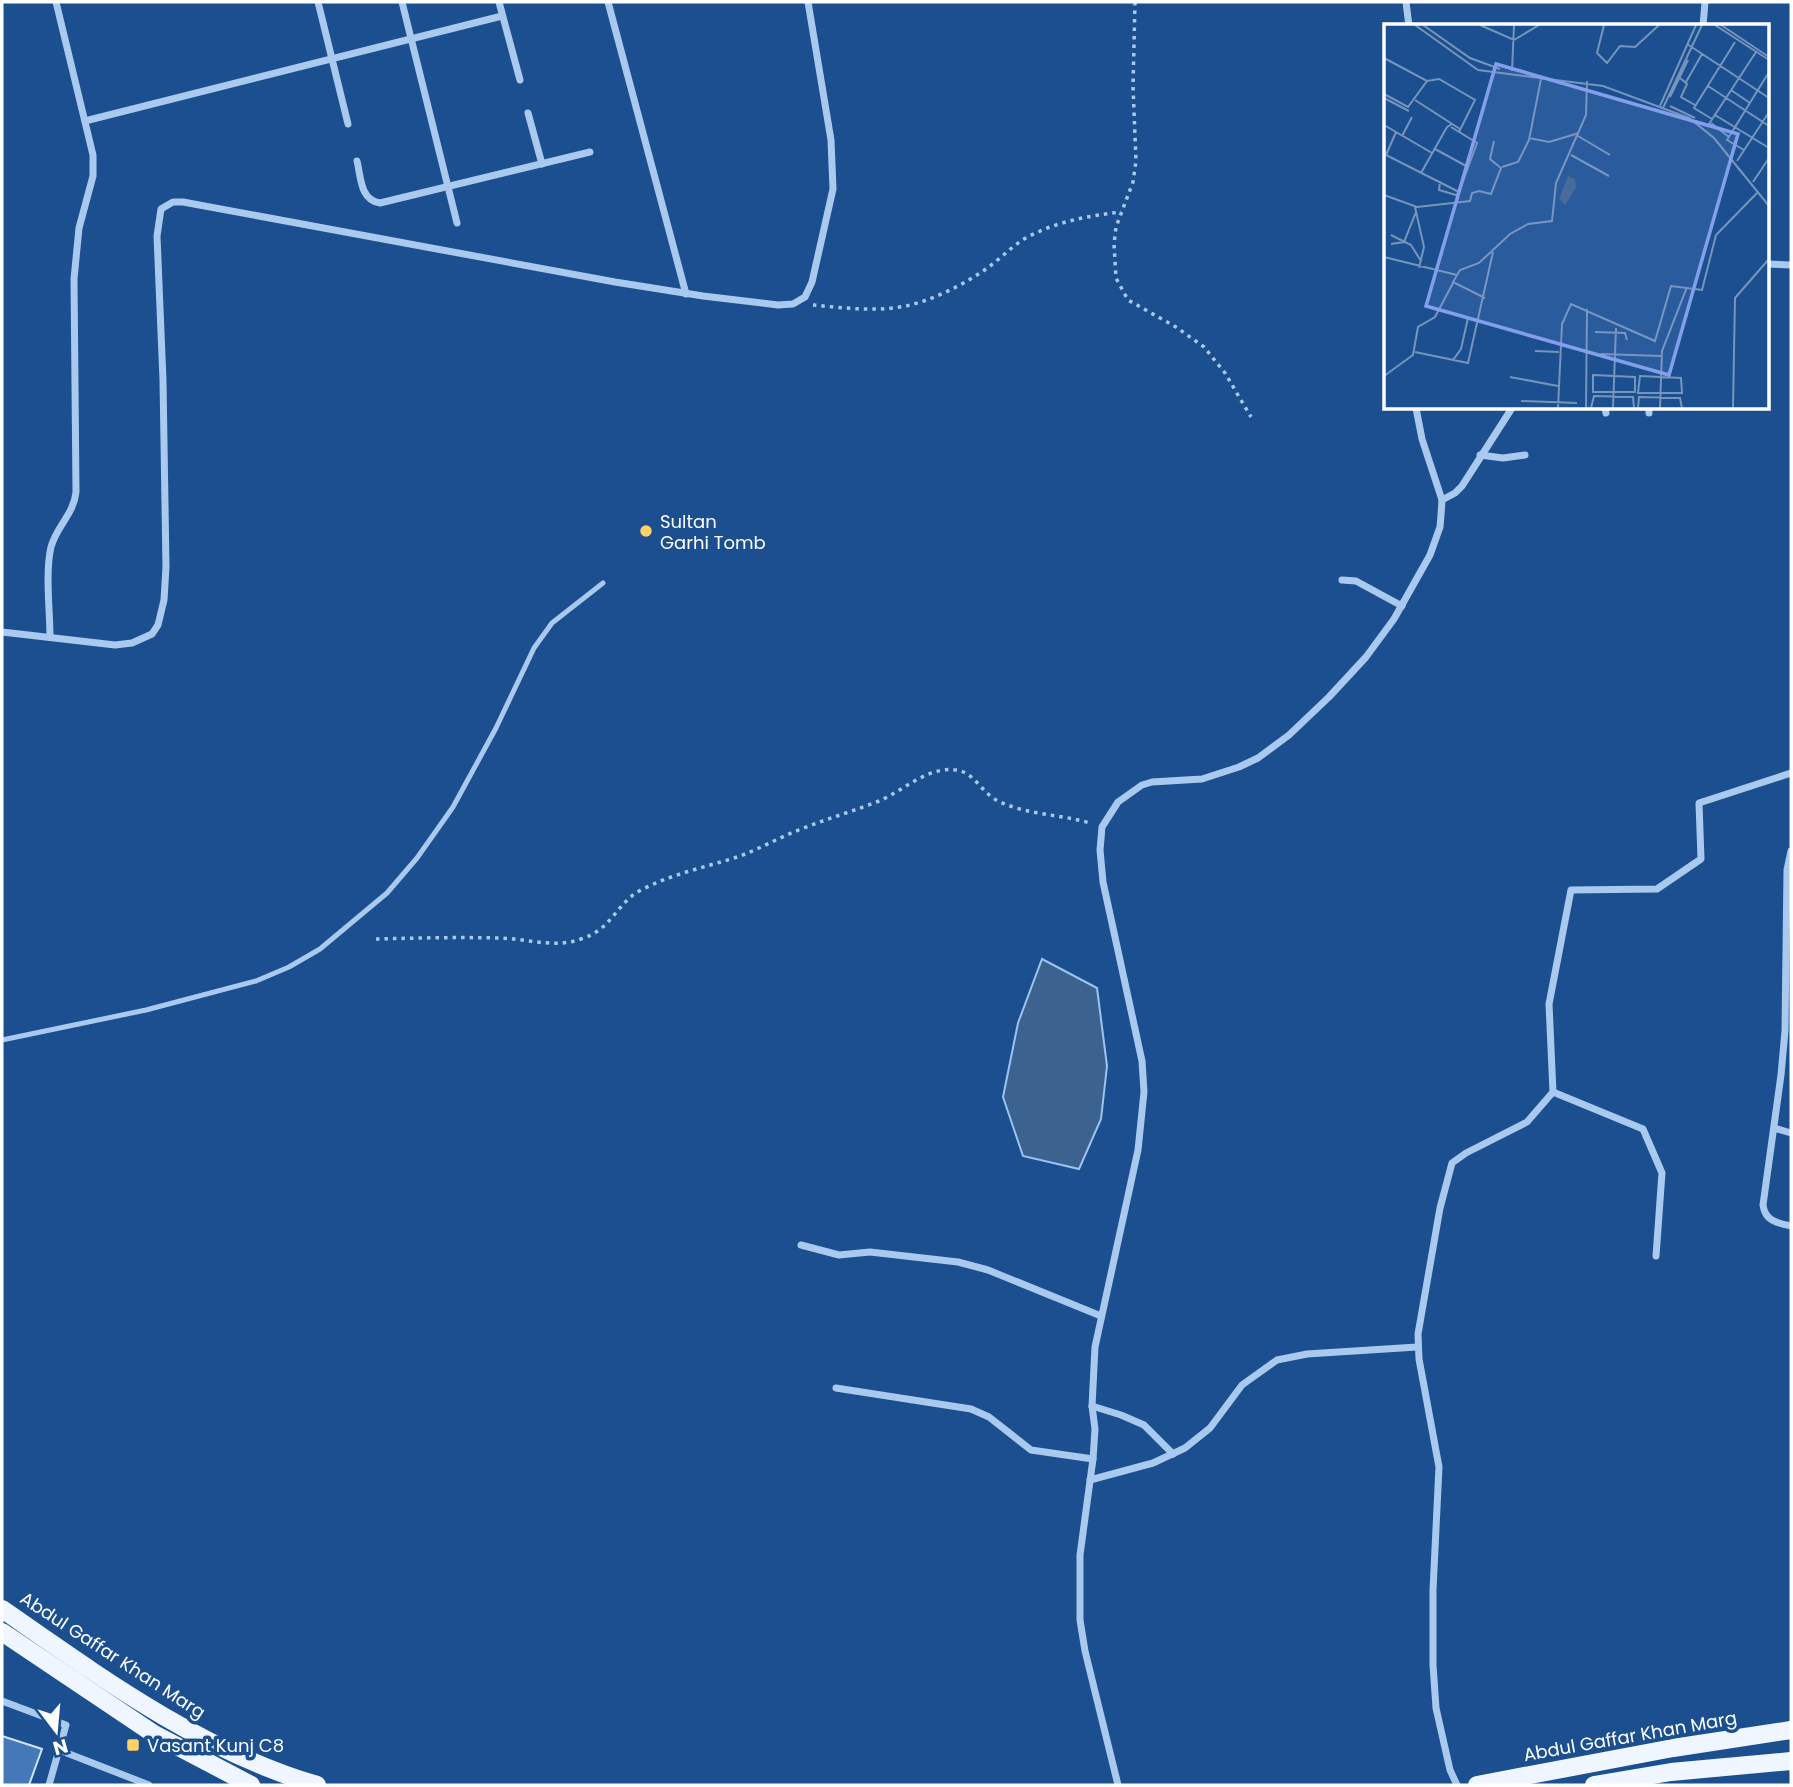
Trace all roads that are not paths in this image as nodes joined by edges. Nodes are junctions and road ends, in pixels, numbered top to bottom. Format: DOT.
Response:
graph roads {
  1 [pos="56,2"];
  2 [pos="318,2"];
  3 [pos="402,2"];
  4 [pos="499,2"];
  5 [pos="608,2"];
  6 [pos="808,2"];
  7 [pos="1406,2"];
  8 [pos="1705,2"];
  9 [pos="502,16"];
  10 [pos="1409,24"];
  11 [pos="1703,24"];
  12 [pos="411,39"];
  13 [pos="332,59"];
  14 [pos="520,80"];
  15 [pos="528,113"];
  16 [pos="85,121"];
  17 [pos="348,124"];
  18 [pos="590,152"];
  19 [pos="357,161"];
  20 [pos="542,164"];
  21 [pos="448,186"];
  22 [pos="457,223"];
  23 [pos="1769,264"];
  24 [pos="1791,265"];
  25 [pos="686,294"];
  26 [pos="1416,410"];
  27 [pos="1511,410"];
  28 [pos="1480,455"];
  29 [pos="1525,455"];
  30 [pos="1442,499"];
  31 [pos="1342,580"];
  32 [pos="603,583"];
  33 [pos="1402,606"];
  34 [pos="2,632"];
  35 [pos="50,636"];
  36 [pos="1791,773"];
  37 [pos="1791,851"];
  38 [pos="1788,928"];
  39 [pos="1788,1032"];
  40 [pos="2,1040"];
  41 [pos="1553,1092"];
  42 [pos="1774,1128"];
  43 [pos="1791,1133"];
  44 [pos="1791,1226"];
  45 [pos="801,1245"];
  46 [pos="1656,1256"];
  47 [pos="1101,1316"];
  48 [pos="1417,1347"];
  49 [pos="836,1388"];
  50 [pos="1092,1406"];
  51 [pos="1173,1454"];
  52 [pos="1093,1460"];
  53 [pos="1090,1480"];
  54 [pos="2,1609"];
  55 [pos="2,1632"];
  56 [pos="2,1701"];
  57 [pos="1791,1730"];
  58 [pos="59,1750"];
  59 [pos="1791,1761"];
  60 [pos="226,1780"];
  61 [pos="49,1785"];
  62 [pos="149,1785"];
  63 [pos="251,1785"];
  64 [pos="317,1785"];
  65 [pos="1118,1785"];
  66 [pos="1457,1785"];
  67 [pos="1477,1785"];
  68 [pos="1594,1785"];
  1 -- 16 [label="street"];
  2 -- 13 [label="street"];
  3 -- 12 [label="street"];
  4 -- 9 [label="street"];
  5 -- 25 [label="street"];
  6 -- 25 [label="street"];
  7 -- 10 [label="street"];
  8 -- 11 [label="street"];
  9 -- 12 [label="street"];
  9 -- 14 [label="street"];
  12 -- 13 [label="street"];
  12 -- 21 [label="street"];
  13 -- 16 [label="street"];
  13 -- 17 [label="street"];
  15 -- 20 [label="street"];
  16 -- 35 [label="street"];
  18 -- 20 [label="street"];
  19 -- 21 [label="street"];
  20 -- 21 [label="street"];
  21 -- 22 [label="street"];
  23 -- 24 [label="street"];
  25 -- 35 [label="street"];
  26 -- 30 [label="street"];
  27 -- 28 [label="street"];
  28 -- 29 [label="street"];
  28 -- 30 [label="street"];
  30 -- 33 [label="street"];
  31 -- 33 [label="street"];
  32 -- 40 [label="lane"];
  33 -- 47 [label="street"];
  34 -- 35 [label="street"];
  36 -- 41 [label="street"];
  37 -- 38 [label="street"];
  38 -- 39 [label="street"];
  39 -- 42 [label="street"];
  41 -- 46 [label="street"];
  41 -- 48 [label="street"];
  42 -- 43 [label="street"];
  42 -- 44 [label="street"];
  45 -- 47 [label="street"];
  47 -- 50 [label="street"];
  48 -- 51 [label="street"];
  48 -- 66 [label="street"];
  49 -- 52 [label="street"];
  50 -- 51 [label="street"];
  50 -- 52 [label="street"];
  51 -- 53 [label="street"];
  52 -- 53 [label="street"];
  53 -- 65 [label="street"];
  54 -- 64 [label="main road, Abdul Gaffar Khan Marg"];
  55 -- 60 [label="main road"];
  56 -- 58 [label="street"];
  57 -- 67 [label="main road, Abdul Gaffar Khan Marg"];
  58 -- 61 [label="street"];
  58 -- 62 [label="street"];
  59 -- 68 [label="main road"];
  60 -- 63 [label="main road"];
}
